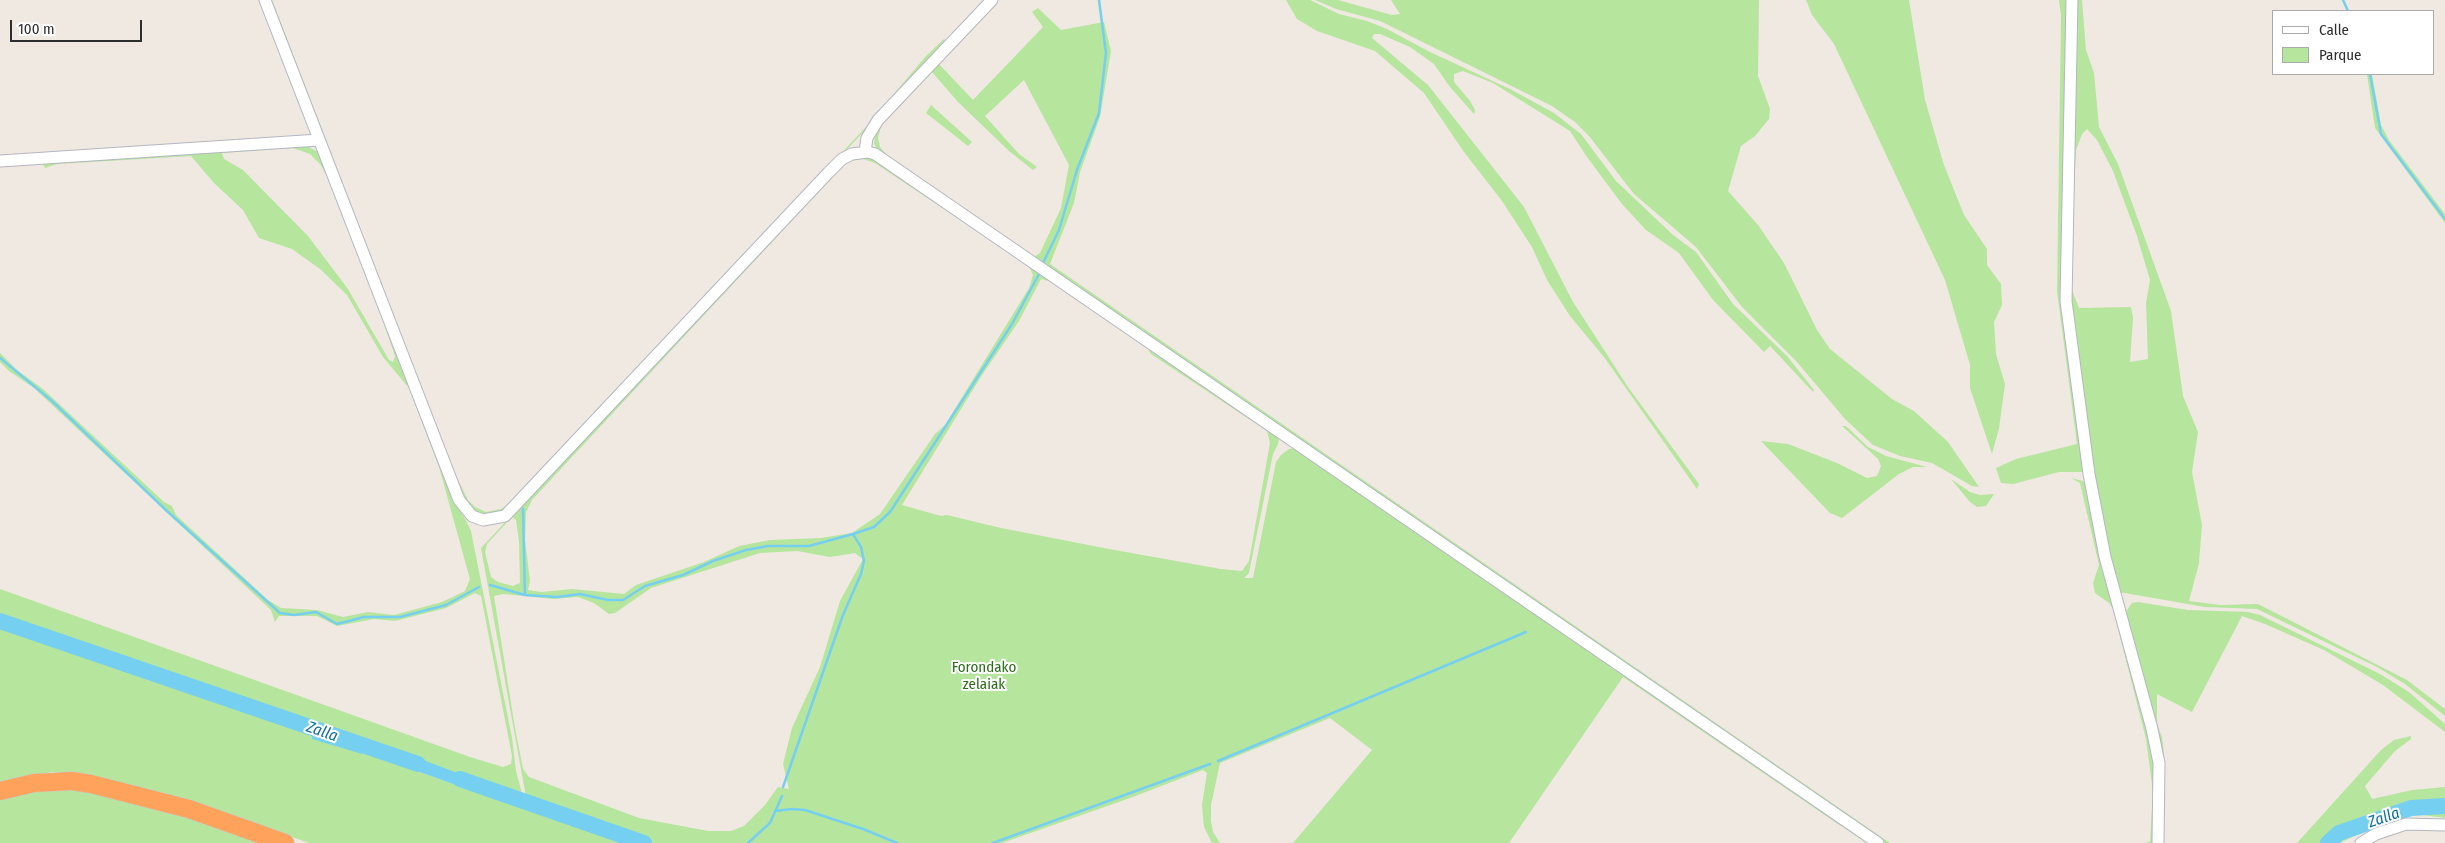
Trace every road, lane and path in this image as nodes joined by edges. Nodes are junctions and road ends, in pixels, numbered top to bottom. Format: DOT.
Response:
graph roads {
  1 [pos="265,0"];
  2 [pos="992,0"];
  3 [pos="2072,0"];
  4 [pos="320,140"];
  5 [pos="865,152"];
  6 [pos="0,161"];
  7 [pos="0,791"];
  8 [pos="2445,825"];
  9 [pos="285,843"];
  10 [pos="1878,843"];
  11 [pos="2158,843"];
  12 [pos="2361,843"];
  1 -- 4 [label="street"];
  2 -- 5 [label="street"];
  3 -- 11 [label="street"];
  4 -- 5 [label="street"];
  4 -- 6 [label="street"];
  5 -- 10 [label="street"];
  7 -- 9 [label="highway"];
  8 -- 12 [label="street"];
}
